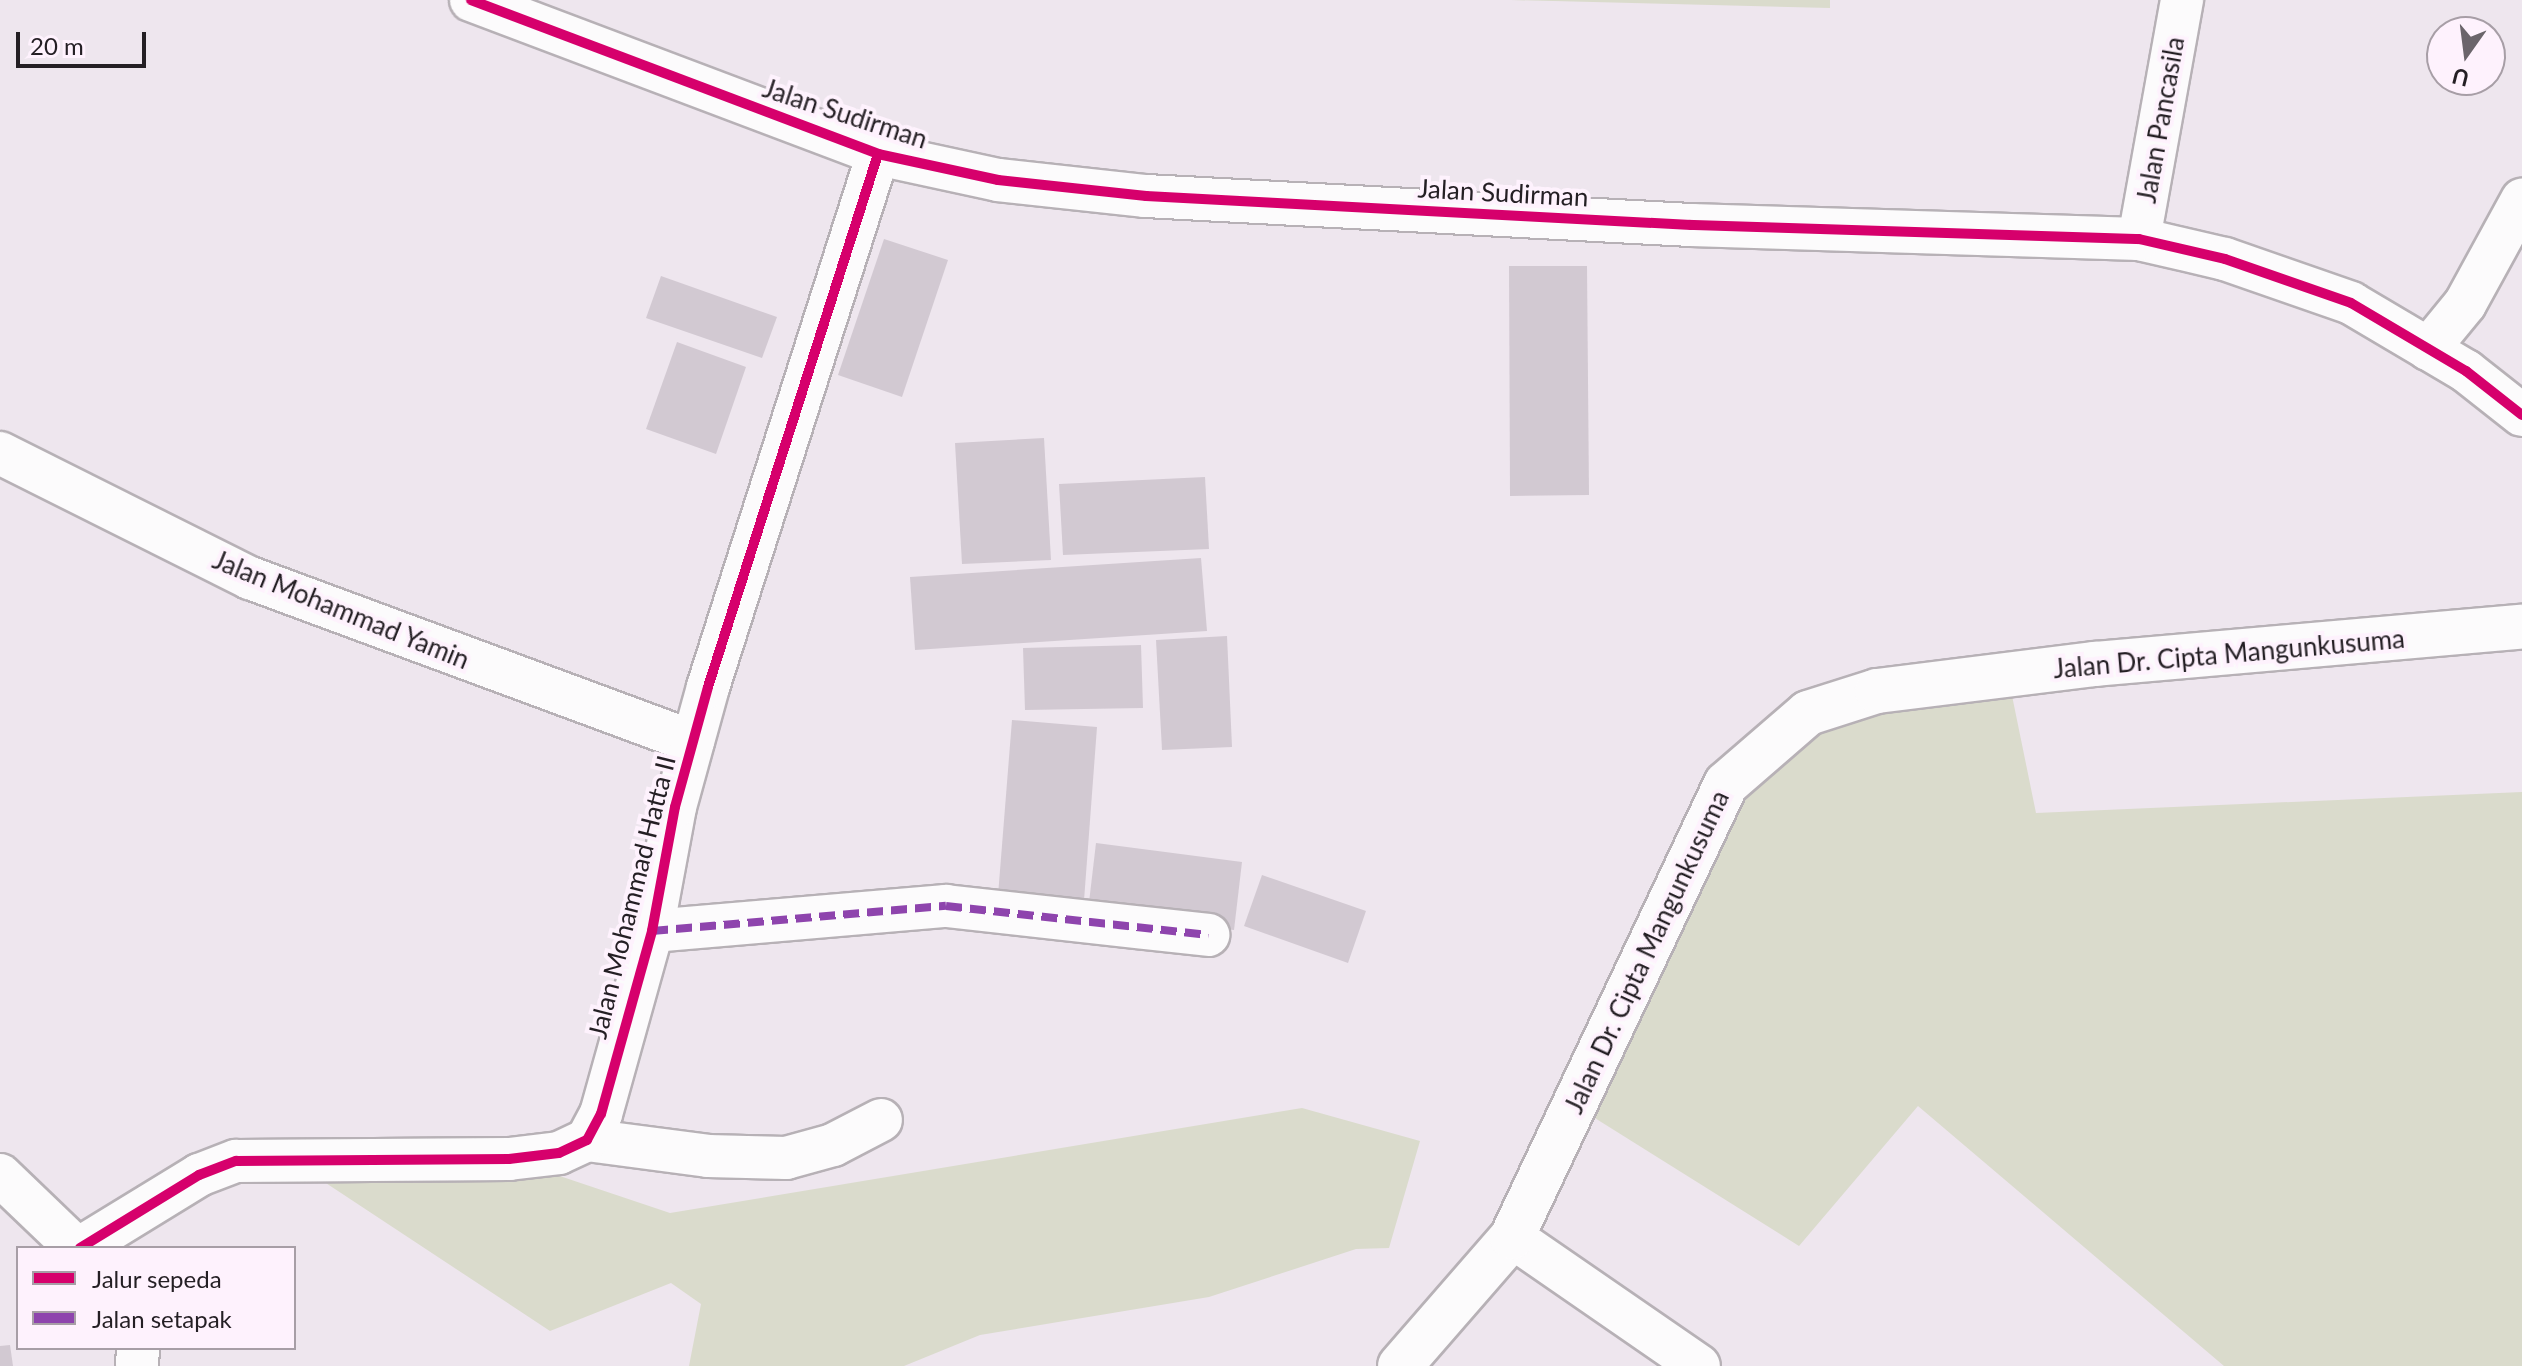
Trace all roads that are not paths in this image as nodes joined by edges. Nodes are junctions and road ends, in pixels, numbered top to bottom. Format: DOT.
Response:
graph roads {
  1 [pos="471,0"];
  2 [pos="2182,0"];
  3 [pos="878,154"];
  4 [pos="2522,200"];
  5 [pos="2139,239"];
  6 [pos="2428,349"];
  7 [pos="2522,415"];
  8 [pos="0,453"];
  9 [pos="2522,627"];
  10 [pos="693,742"];
  11 [pos="652,931"];
  12 [pos="1208,935"];
  13 [pos="881,1120"];
  14 [pos="587,1140"];
  15 [pos="0,1175"];
  16 [pos="1512,1237"];
  17 [pos="76,1246"];
  18 [pos="81,1246"];
  19 [pos="1400,1366"];
  20 [pos="1699,1366"];
  1 -- 3 [label="street, Jalan Sudirman"];
  2 -- 5 [label="street, Jalan Pancasila"];
  3 -- 5 [label="street, Jalan Sudirman"];
  3 -- 10 [label="street, Jalan Mohammad Hatta II"];
  4 -- 6 [label="street"];
  5 -- 6 [label="street, Jalan Sudirman"];
  6 -- 7 [label="street, Jalan Sudirman"];
  8 -- 10 [label="street, Jalan Mohammad Yamin"];
  9 -- 16 [label="main road, Jalan Dr. Cipta Mangunkusuma"];
  10 -- 11 [label="street, Jalan Mohammad Hatta II"];
  11 -- 12 [label="street"];
  11 -- 14 [label="street, Jalan Mohammad Hatta II"];
  13 -- 14 [label="street"];
  14 -- 18 [label="street"];
  15 -- 17 [label="street"];
  16 -- 19 [label="main road, Jalan Dr. Cipta Mangunkusuma"];
  16 -- 20 [label="street"];
}
